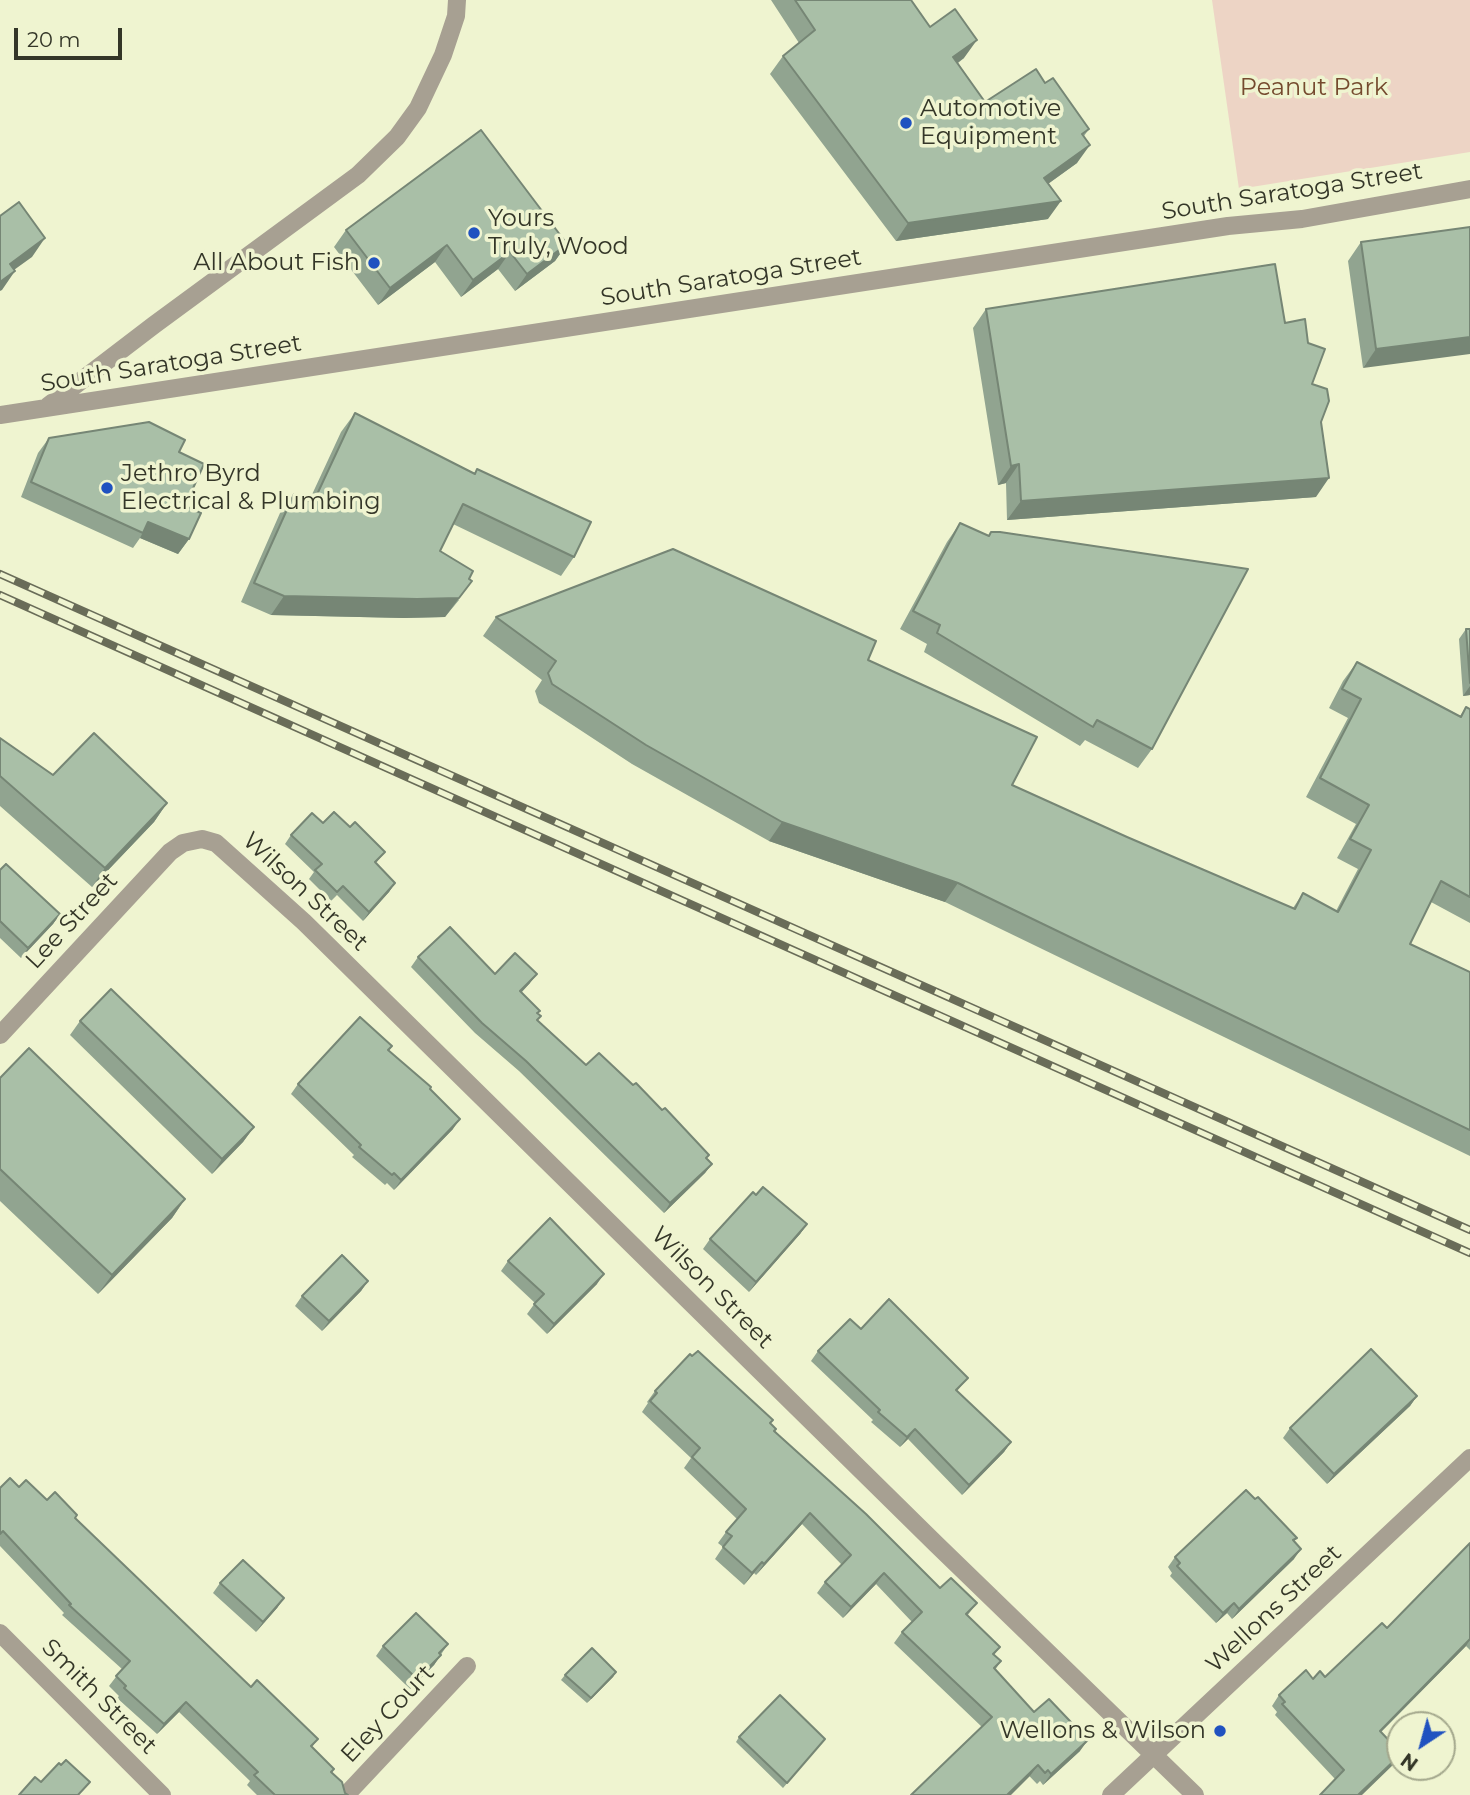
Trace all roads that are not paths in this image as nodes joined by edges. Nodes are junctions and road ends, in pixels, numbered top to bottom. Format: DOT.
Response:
graph roads {
  1 [pos="457,0"];
  2 [pos="1470,189"];
  3 [pos="45,408"];
  4 [pos="0,415"];
  5 [pos="183,843"];
  6 [pos="0,1035"];
  7 [pos="1470,1458"];
  8 [pos="0,1633"];
  9 [pos="467,1666"];
  10 [pos="1154,1755"];
  11 [pos="162,1795"];
  12 [pos="346,1795"];
  13 [pos="1111,1795"];
  14 [pos="1195,1795"];
  1 -- 3 [label="street"];
  2 -- 3 [label="street, South Saratoga Street"];
  3 -- 4 [label="street, South Saratoga Street"];
  5 -- 6 [label="street, Lee Street"];
  5 -- 10 [label="street, Wilson Street"];
  7 -- 10 [label="street, Wellons Street"];
  8 -- 11 [label="street, Smith Street"];
  9 -- 12 [label="street, Eley Court"];
  10 -- 13 [label="street, Wellons Street"];
  10 -- 14 [label="street, Wilson Street"];
}
